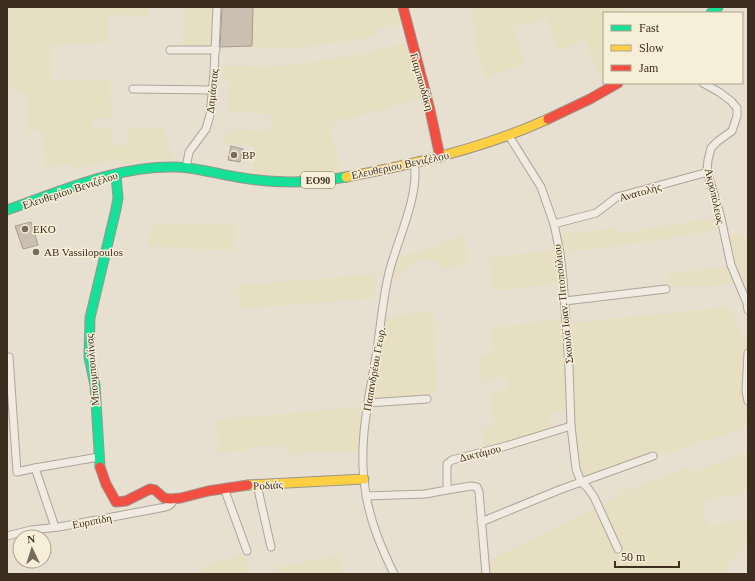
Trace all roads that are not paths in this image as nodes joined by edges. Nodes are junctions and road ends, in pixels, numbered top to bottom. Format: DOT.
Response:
graph roads {
  1 [pos="217,7"];
  2 [pos="403,7"];
  3 [pos="170,50"];
  4 [pos="216,50"];
  5 [pos="616,84"];
  6 [pos="705,84"];
  7 [pos="133,89"];
  8 [pos="212,90"];
  9 [pos="509,136"];
  10 [pos="440,157"];
  11 [pos="414,164"];
  12 [pos="186,168"];
  13 [pos="708,172"];
  14 [pos="116,175"];
  15 [pos="7,210"];
  16 [pos="554,224"];
  17 [pos="666,289"];
  18 [pos="564,301"];
  19 [pos="748,310"];
  20 [pos="748,353"];
  21 [pos="9,357"];
  22 [pos="427,399"];
  23 [pos="748,400"];
  24 [pos="368,403"];
  25 [pos="571,426"];
  26 [pos="654,456"];
  27 [pos="99,457"];
  28 [pos="35,468"];
  29 [pos="364,479"];
  30 [pos="581,482"];
  31 [pos="257,485"];
  32 [pos="224,488"];
  33 [pos="448,490"];
  34 [pos="366,496"];
  35 [pos="173,499"];
  36 [pos="481,522"];
  37 [pos="55,527"];
  38 [pos="7,536"];
  39 [pos="271,547"];
  40 [pos="618,549"];
  41 [pos="247,551"];
  42 [pos="394,574"];
  43 [pos="486,574"];
  1 -- 4 [label="street, Δαμάστας"];
  2 -- 10 [label="street, Γιαμπουδάκη"];
  3 -- 4 [label="street"];
  4 -- 8 [label="street, Δαμάστας"];
  5 -- 9 [label="street, Ελευθερίου Βενιζέλου / ΕΟ90"];
  6 -- 13 [label="street, Ακροπόλεως"];
  7 -- 8 [label="street"];
  8 -- 12 [label="street, Δαμάστας"];
  9 -- 10 [label="street, Ελευθερίου Βενιζέλου / ΕΟ90"];
  9 -- 16 [label="street, Σκουλά Ιωαν. Πιτοπούλιου"];
  10 -- 11 [label="street, Ελευθερίου Βενιζέλου / ΕΟ90"];
  11 -- 12 [label="street, Ελευθερίου Βενιζέλου / ΕΟ90"];
  11 -- 24 [label="street, Παπανδρέου Γεωρ."];
  12 -- 14 [label="street, Ελευθερίου Βενιζέλου / ΕΟ90"];
  13 -- 16 [label="street, Ανατολής"];
  13 -- 19 [label="street, Ακροπόλεως"];
  14 -- 15 [label="street, Ελευθερίου Βενιζέλου / ΕΟ90"];
  14 -- 27 [label="street, Μπουμπουλίνας"];
  16 -- 18 [label="street, Σκουλά Ιωαν. Πιτοπούλιου"];
  17 -- 18 [label="street"];
  18 -- 25 [label="street, Σκουλά Ιωαν. Πιτοπούλιου"];
  20 -- 23 [label="street"];
  21 -- 28 [label="street"];
  22 -- 24 [label="street"];
  24 -- 29 [label="street, Παπανδρέου Γεωρ."];
  25 -- 30 [label="street, Σκουλά Ιωαν. Πιτοπούλιου"];
  25 -- 33 [label="street, Δικτάμου"];
  26 -- 30 [label="street"];
  27 -- 28 [label="street"];
  27 -- 35 [label="street, Μπουμπουλίνας"];
  28 -- 37 [label="street"];
  29 -- 31 [label="street, Ροδιάς"];
  29 -- 34 [label="street, Παπανδρέου Γεωρ."];
  30 -- 36 [label="street"];
  30 -- 40 [label="street"];
  31 -- 32 [label="street, Ροδιάς"];
  31 -- 39 [label="street"];
  32 -- 35 [label="street, Ροδιάς"];
  32 -- 41 [label="street"];
  33 -- 34 [label="street"];
  33 -- 36 [label="street"];
  34 -- 42 [label="street, Παπανδρέου Γεωρ."];
  35 -- 37 [label="street, Ευριπίδη"];
  36 -- 43 [label="street"];
  37 -- 38 [label="street, Ευριπίδη"];
}
